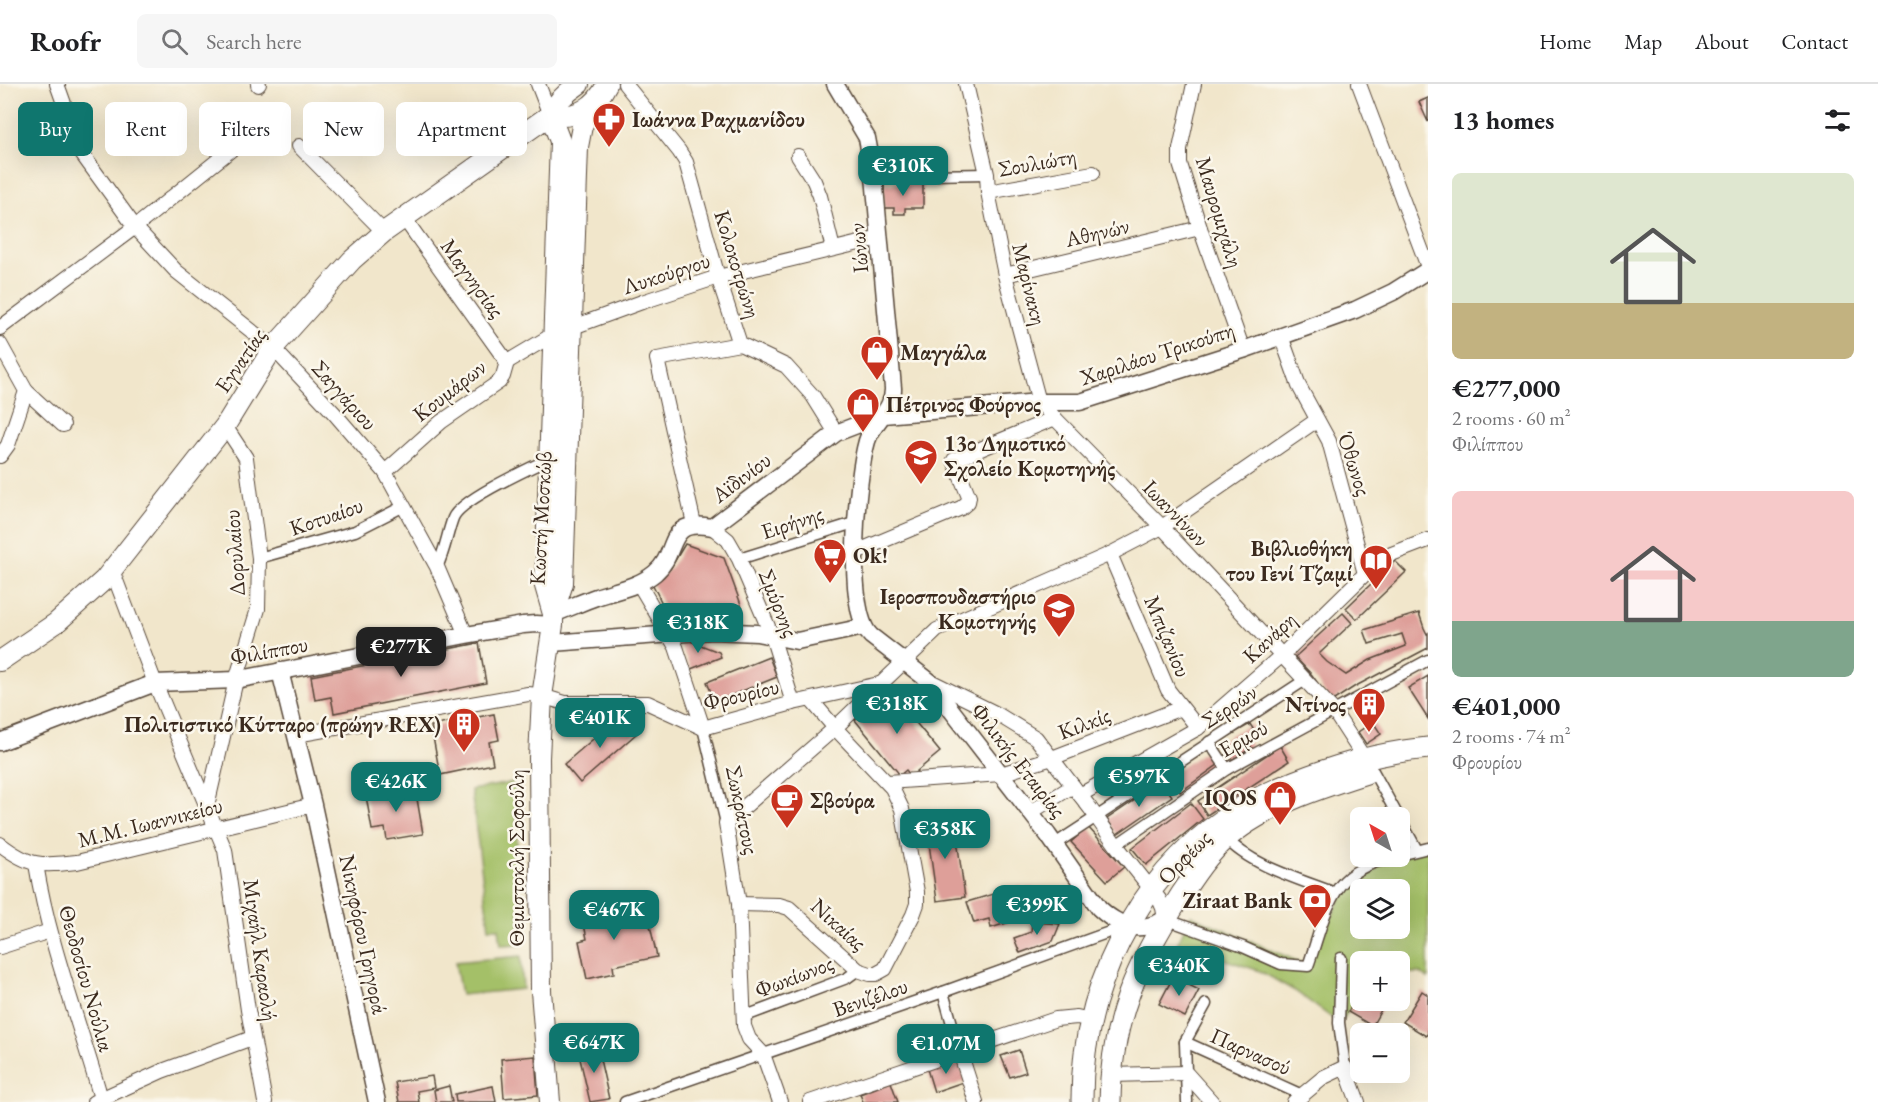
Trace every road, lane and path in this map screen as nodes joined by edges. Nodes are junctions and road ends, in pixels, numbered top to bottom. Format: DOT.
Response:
graph roads {
  1 [pos="57,84"];
  2 [pos="538,84"];
  3 [pos="579,84"];
  4 [pos="607,84"];
  5 [pos="626,84"];
  6 [pos="835,84"];
  7 [pos="966,84"];
  8 [pos="1194,84"];
  9 [pos="1359,84"];
  10 [pos="592,104"];
  11 [pos="550,115"];
  12 [pos="299,146"];
  13 [pos="223,156"];
  14 [pos="798,156"];
  15 [pos="1093,173"];
  16 [pos="987,174"];
  17 [pos="874,176"];
  18 [pos="988,192"];
  19 [pos="404,218"];
  20 [pos="135,227"];
  21 [pos="1200,228"];
  22 [pos="384,232"];
  23 [pos="880,238"];
  24 [pos="833,249"];
  25 [pos="1428,268"];
  26 [pos="1005,275"];
  27 [pos="718,277"];
  28 [pos="573,327"];
  29 [pos="0,328"];
  30 [pos="554,334"];
  31 [pos="1281,336"];
  32 [pos="0,344"];
  33 [pos="740,344"];
  34 [pos="273,348"];
  35 [pos="1243,350"];
  36 [pos="507,362"];
  37 [pos="26,391"];
  38 [pos="1039,402"];
  39 [pos="883,415"];
  40 [pos="1055,418"];
  41 [pos="1317,420"];
  42 [pos="63,425"];
  43 [pos="225,426"];
  44 [pos="836,433"];
  45 [pos="0,456"];
  46 [pos="549,459"];
  47 [pos="385,472"];
  48 [pos="404,506"];
  49 [pos="856,522"];
  50 [pos="694,524"];
  51 [pos="712,527"];
  52 [pos="1162,527"];
  53 [pos="1428,540"];
  54 [pos="856,552"];
  55 [pos="1110,554"];
  56 [pos="259,558"];
  57 [pos="739,560"];
  58 [pos="437,567"];
  59 [pos="112,570"];
  60 [pos="1365,574"];
  61 [pos="639,584"];
  62 [pos="864,627"];
  63 [pos="553,628"];
  64 [pos="670,633"];
  65 [pos="466,635"];
  66 [pos="772,636"];
  67 [pos="1281,656"];
  68 [pos="1428,660"];
  69 [pos="0,661"];
  70 [pos="904,661"];
  71 [pos="279,671"];
  72 [pos="236,680"];
  73 [pos="928,680"];
  74 [pos="1305,680"];
  75 [pos="155,683"];
  76 [pos="879,684"];
  77 [pos="542,696"];
  78 [pos="811,700"];
  79 [pos="793,703"];
  80 [pos="1181,708"];
  81 [pos="1333,710"];
  82 [pos="703,728"];
  83 [pos="835,728"];
  84 [pos="1198,728"];
  85 [pos="296,735"];
  86 [pos="0,742"];
  87 [pos="1209,742"];
  88 [pos="1428,748"];
  89 [pos="1052,758"];
  90 [pos="1428,762"];
  91 [pos="1369,765"];
  92 [pos="1227,768"];
  93 [pos="1001,774"];
  94 [pos="888,782"];
  95 [pos="1077,790"];
  96 [pos="312,801"];
  97 [pos="207,806"];
  98 [pos="1393,807"];
  99 [pos="1031,812"];
  100 [pos="1095,817"];
  101 [pos="726,823"];
  102 [pos="215,825"];
  103 [pos="1410,833"];
  104 [pos="1226,838"];
  105 [pos="0,844"];
  106 [pos="1055,844"];
  107 [pos="1116,846"];
  108 [pos="1422,849"];
  109 [pos="36,864"];
  110 [pos="1364,867"];
  111 [pos="1152,890"];
  112 [pos="1335,893"];
  113 [pos="739,904"];
  114 [pos="1165,919"];
  115 [pos="1126,926"];
  116 [pos="50,931"];
  117 [pos="0,947"];
  118 [pos="1341,958"];
  119 [pos="858,969"];
  120 [pos="943,992"];
  121 [pos="1206,1004"];
  122 [pos="742,1017"];
  123 [pos="1091,1020"];
  124 [pos="252,1038"];
  125 [pos="1185,1042"];
  126 [pos="960,1052"];
  127 [pos="763,1054"];
  128 [pos="1345,1067"];
  129 [pos="1186,1073"];
  130 [pos="1112,1075"];
  131 [pos="1298,1098"];
  132 [pos="99,1101"];
  133 [pos="265,1102"];
  134 [pos="377,1102"];
  135 [pos="549,1102"];
  136 [pos="625,1102"];
  137 [pos="780,1102"];
  138 [pos="810,1102"];
  139 [pos="976,1102"];
  140 [pos="1082,1102"];
  141 [pos="1110,1102"];
  142 [pos="1187,1102"];
  143 [pos="1212,1102"];
  144 [pos="1358,1102"];
  1 -- 20 [label="street, Σαγγάριου"];
  2 -- 11 [label="street"];
  3 -- 11 [label="main road"];
  4 -- 10 [label="main road"];
  5 -- 27 [label="street, Κολοκοτρώνη"];
  6 -- 17 [label="street, Ιώνων"];
  7 -- 16 [label="street, Μαρίνακη"];
  8 -- 21 [label="street, Μαυρομιχάλη"];
  9 -- 25 [label="street"];
  10 -- 11 [label="main road"];
  10 -- 28 [label="main road, Κωστή Μοσκώβ"];
  11 -- 19 [label="main road, Εγνατίας"];
  11 -- 30 [label="main road, Κωστή Μοσκώβ"];
  12 -- 22 [label="street"];
  13 -- 20 [label="street"];
  14 -- 24 [label="street"];
  15 -- 18 [label="street, Σουλιώτη"];
  16 -- 17 [label="street"];
  16 -- 18 [label="street, Μαρίνακη"];
  17 -- 23 [label="street, Ιώνων"];
  18 -- 26 [label="street, Μαρίνακη"];
  19 -- 22 [label="main road, Εγνατίας"];
  19 -- 36 [label="street, Μαγνησίας"];
  20 -- 29 [label="street"];
  20 -- 34 [label="street, Σαγγάριου"];
  21 -- 26 [label="street, Αθηνών"];
  21 -- 35 [label="street, Μαυρομιχάλη"];
  22 -- 34 [label="main road, Εγνατίας"];
  23 -- 24 [label="street, Λυκούργου"];
  23 -- 39 [label="street, Ιώνων"];
  24 -- 27 [label="street, Λυκούργου"];
  25 -- 31 [label="street, Χαριλάου Τρικούπη"];
  26 -- 38 [label="street, Μαρίνακη"];
  27 -- 28 [label="street, Λυκούργου"];
  27 -- 33 [label="street, Κολοκοτρώνη"];
  28 -- 30 [label="street, Λυκούργου"];
  28 -- 63 [label="main road, Κωστή Μοσκώβ"];
  30 -- 36 [label="street, Λυκούργου"];
  30 -- 46 [label="main road, Κωστή Μοσκώβ"];
  31 -- 35 [label="street, Χαριλάου Τρικούπη"];
  31 -- 41 [label="street, Όθωνος"];
  32 -- 37 [label="street"];
  33 -- 44 [label="street, Κολοκοτρώνη"];
  33 -- 50 [label="street"];
  34 -- 43 [label="main road, Εγνατίας"];
  34 -- 47 [label="street, Σαγγάριου"];
  35 -- 38 [label="street, Χαριλάου Τρικούπη"];
  36 -- 47 [label="street, Κουμάρων"];
  37 -- 42 [label="street"];
  37 -- 45 [label="street"];
  38 -- 39 [label="street, Χαριλάου Τρικούπη"];
  38 -- 40 [label="street, Ιωαννίνων"];
  39 -- 44 [label="street, Αϊδινίου"];
  39 -- 49 [label="street"];
  40 -- 52 [label="street, Ιωαννίνων"];
  40 -- 54 [label="street"];
  41 -- 52 [label="street"];
  41 -- 60 [label="street, Όθωνος"];
  43 -- 56 [label="street, Δορυλαίου"];
  43 -- 59 [label="main road, Εγνατίας"];
  44 -- 51 [label="street, Αϊδινίου"];
  46 -- 58 [label="street"];
  46 -- 63 [label="main road, Κωστή Μοσκώβ"];
  47 -- 48 [label="street, Σαγγάριου"];
  48 -- 56 [label="street, Κοτυαίου"];
  48 -- 58 [label="street, Σαγγάριου"];
  49 -- 54 [label="street"];
  49 -- 57 [label="street, Ειρήνης"];
  50 -- 51 [label="street, Αϊδινίου"];
  50 -- 61 [label="street, Αϊδινίου"];
  51 -- 57 [label="street, Σμύρνης"];
  52 -- 55 [label="street"];
  52 -- 67 [label="street, Ιωαννίνων"];
  53 -- 60 [label="street, Κανάρη"];
  54 -- 62 [label="street"];
  55 -- 70 [label="street"];
  55 -- 80 [label="street, Μπιζανίου"];
  56 -- 72 [label="street, Δορυλαίου"];
  57 -- 66 [label="street, Σμύρνης"];
  58 -- 65 [label="street, Σαγγάριου"];
  59 -- 69 [label="main road, Εγνατίας"];
  59 -- 75 [label="street, Μιχαήλ Καραολή"];
  60 -- 67 [label="street, Κανάρη"];
  61 -- 63 [label="street, Αϊδινίου"];
  61 -- 64 [label="street, Σωκράτους"];
  62 -- 66 [label="street, Φιλίππου"];
  62 -- 70 [label="street, Φιλικής Εταιρίας"];
  63 -- 64 [label="street, Φιλίππου"];
  63 -- 65 [label="street, Φιλίππου"];
  63 -- 77 [label="main road, Θεμιστοκλή Σοφούλη"];
  64 -- 66 [label="street, Φιλίππου"];
  64 -- 82 [label="street, Σωκράτους"];
  65 -- 71 [label="street, Φιλίππου"];
  66 -- 79 [label="street, Σμύρνης"];
  67 -- 74 [label="street, Ιωαννίνων"];
  67 -- 84 [label="street, Κανάρη"];
  68 -- 81 [label="street, Ερμού"];
  70 -- 73 [label="street, Φιλικής Εταιρίας"];
  70 -- 76 [label="street"];
  71 -- 72 [label="street, Φιλίππου"];
  71 -- 85 [label="street, Νικηφόρου Γρηγορά"];
  72 -- 75 [label="street, Φιλίππου"];
  72 -- 97 [label="street"];
  73 -- 89 [label="street"];
  73 -- 93 [label="street, Φιλικής Εταιρίας"];
  74 -- 81 [label="street, Ιωαννίνων"];
  74 -- 87 [label="street, Σερρών"];
  75 -- 86 [label="street, Φιλίππου"];
  75 -- 97 [label="street, Μιχαήλ Καραολή"];
  76 -- 78 [label="street, Φρουρίου"];
  76 -- 83 [label="street"];
  77 -- 82 [label="street, Φρουρίου"];
  77 -- 85 [label="street, Φρουρίου"];
  77 -- 135 [label="main road, Θεμιστοκλή Σοφούλη"];
  78 -- 79 [label="street, Φρουρίου"];
  78 -- 83 [label="street"];
  79 -- 82 [label="street, Φρουρίου"];
  80 -- 84 [label="street, Μπιζανίου"];
  80 -- 89 [label="street, Κιλκίς"];
  81 -- 91 [label="street, Ιωαννίνων"];
  81 -- 92 [label="street, Ερμού"];
  82 -- 101 [label="street, Σωκράτους"];
  83 -- 94 [label="street"];
  83 -- 101 [label="street"];
  84 -- 95 [label="street"];
  85 -- 96 [label="street, Νικηφόρου Γρηγορά"];
  87 -- 92 [label="street"];
  87 -- 100 [label="street, Σερρών"];
  88 -- 91 [label="main road, Ορφέως"];
  89 -- 93 [label="street, Κιλκίς"];
  89 -- 95 [label="street"];
  90 -- 91 [label="main road, Ορφέως"];
  91 -- 98 [label="street"];
  91 -- 104 [label="main road, Ορφέως"];
  91 -- 111 [label="main road, Ορφέως"];
  92 -- 107 [label="street, Ερμού"];
  93 -- 94 [label="street, Κιλκίς"];
  93 -- 99 [label="street, Φιλικής Εταιρίας"];
  94 -- 119 [label="street, Νικαίας"];
  95 -- 99 [label="street"];
  95 -- 100 [label="street"];
  96 -- 102 [label="street, Μ.Μ. Ιωαννικείου"];
  96 -- 134 [label="street, Νικηφόρου Γρηγορά"];
  97 -- 102 [label="street, Μιχαήλ Καραολή"];
  99 -- 106 [label="street, Φιλικής Εταιρίας"];
  100 -- 106 [label="street, Σερρών"];
  100 -- 107 [label="street"];
  101 -- 113 [label="street, Σωκράτους"];
  102 -- 109 [label="street, Μ.Μ. Ιωαννικείου"];
  102 -- 124 [label="street, Μιχαήλ Καραολή"];
  103 -- 108 [label="street"];
  104 -- 112 [label="street"];
  104 -- 114 [label="main road, Ορφέως"];
  105 -- 109 [label="street, Μ.Μ. Ιωαννικείου"];
  106 -- 115 [label="street, Φιλικής Εταιρίας"];
  107 -- 111 [label="street"];
  109 -- 116 [label="street, Θεοδοσίου Νούλια"];
  110 -- 112 [label="street"];
  111 -- 114 [label="street"];
  111 -- 115 [label="main road, Ορφέως"];
  112 -- 114 [label="street"];
  113 -- 119 [label="street, Νικαίας"];
  113 -- 122 [label="street, Σωκράτους"];
  114 -- 115 [label="street"];
  114 -- 130 [label="main road, Ορφέως"];
  115 -- 120 [label="street, Βενιζέλου"];
  115 -- 123 [label="main road, Ορφέως"];
  116 -- 117 [label="street"];
  116 -- 132 [label="street, Θεοδοσίου Νούλια"];
  118 -- 128 [label="street"];
  119 -- 122 [label="street, Φωκίωνος"];
  120 -- 126 [label="street"];
  120 -- 127 [label="street, Βενιζέλου"];
  121 -- 125 [label="street"];
  122 -- 127 [label="street, Σωκράτους"];
  123 -- 126 [label="street"];
  123 -- 140 [label="main road, Ορφέως"];
  124 -- 132 [label="street"];
  124 -- 133 [label="street, Μιχαήλ Καραολή"];
  125 -- 129 [label="street"];
  125 -- 131 [label="street, Παρνασού"];
  126 -- 138 [label="street"];
  126 -- 139 [label="street"];
  127 -- 136 [label="street, Βενιζέλου"];
  127 -- 137 [label="street, Σωκράτους"];
  128 -- 131 [label="street"];
  128 -- 144 [label="street"];
  129 -- 130 [label="street"];
  129 -- 142 [label="street"];
  129 -- 143 [label="street"];
  130 -- 141 [label="main road, Ορφέως"];
}
